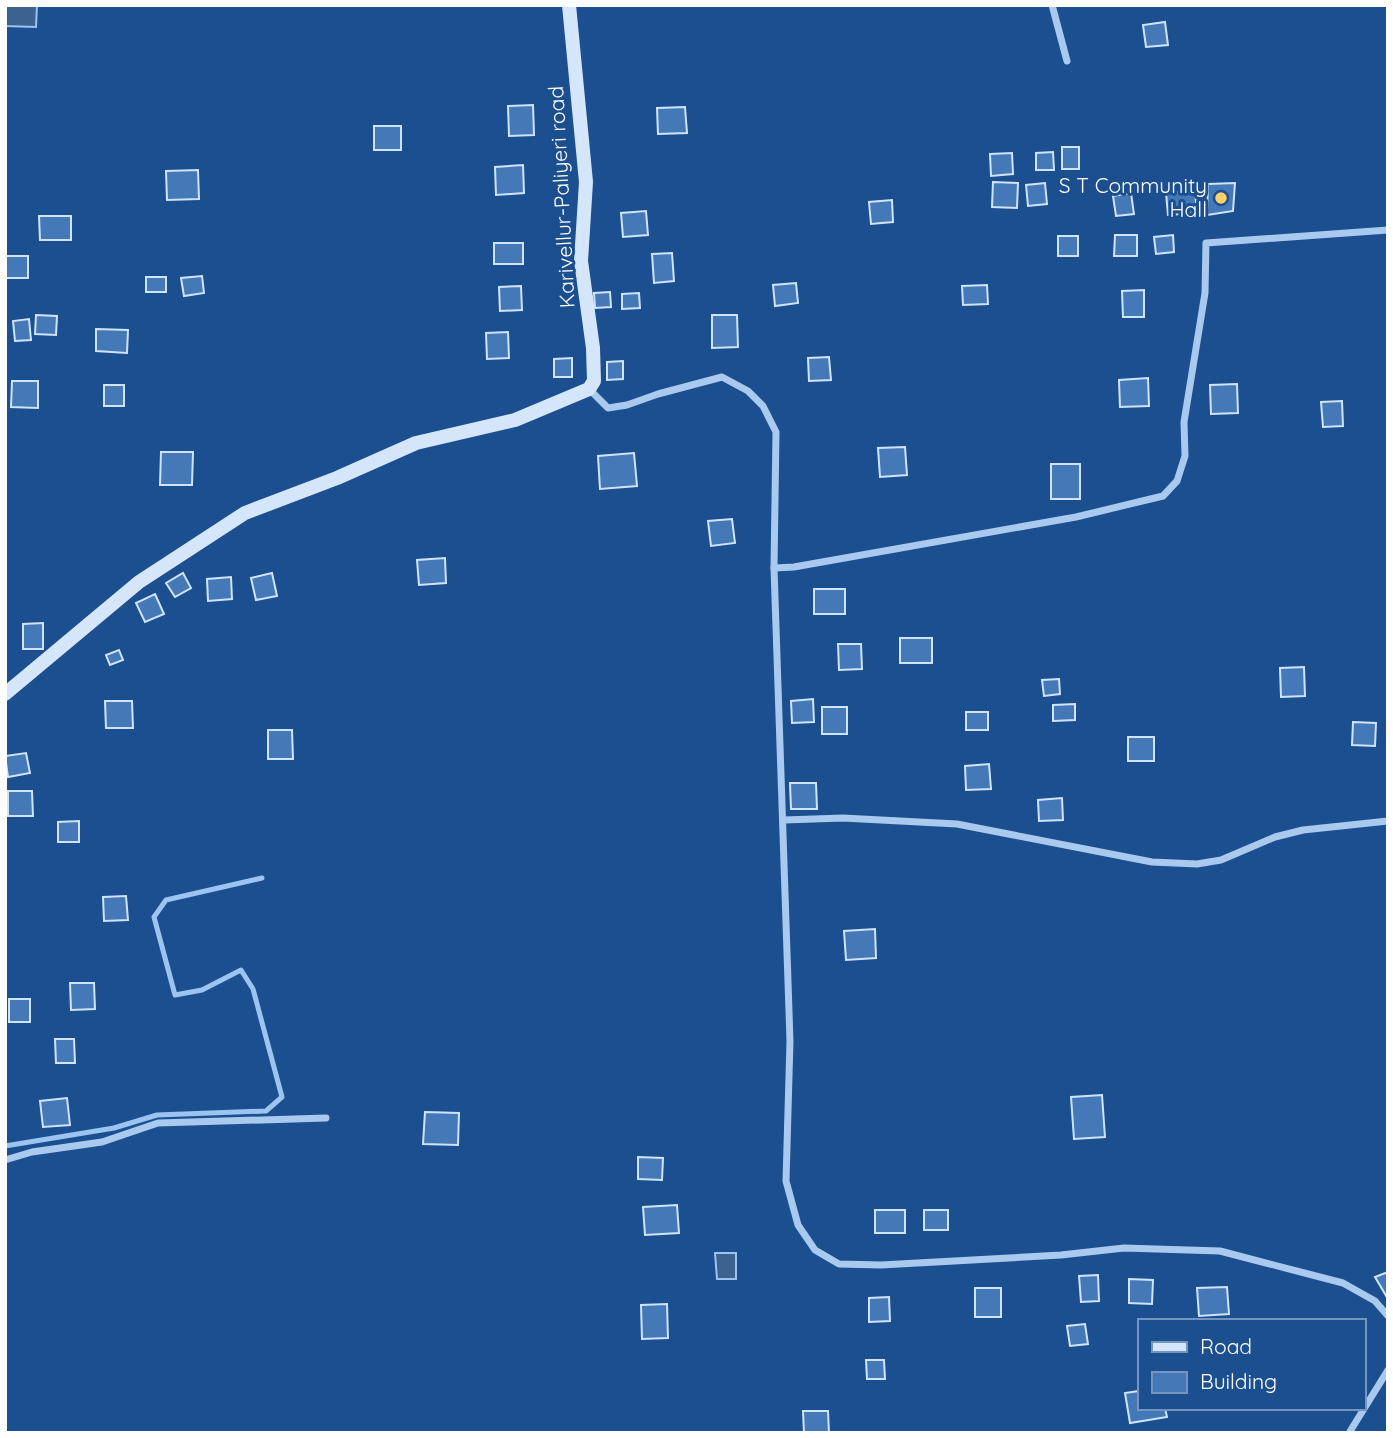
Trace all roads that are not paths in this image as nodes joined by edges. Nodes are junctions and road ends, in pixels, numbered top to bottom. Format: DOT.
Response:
graph roads {
  1 [pos="569,5"];
  2 [pos="1052,5"];
  3 [pos="1067,61"];
  4 [pos="1388,230"];
  5 [pos="589,389"];
  6 [pos="774,568"];
  7 [pos="5,694"];
  8 [pos="784,820"];
  9 [pos="1388,821"];
  10 [pos="326,1118"];
  11 [pos="5,1160"];
  12 [pos="1388,1316"];
  13 [pos="1388,1370"];
  14 [pos="1365,1407"];
  15 [pos="1363,1410"];
  16 [pos="1349,1433"];
  1 -- 5 [label="main road, Karivellur-Paliyeri road"];
  2 -- 3 [label="street"];
  4 -- 6 [label="street"];
  5 -- 6 [label="street"];
  5 -- 7 [label="main road"];
  6 -- 8 [label="street"];
  8 -- 9 [label="street"];
  8 -- 12 [label="street"];
  10 -- 11 [label="street"];
  13 -- 14 [label="street"];
  15 -- 16 [label="street"];
}
